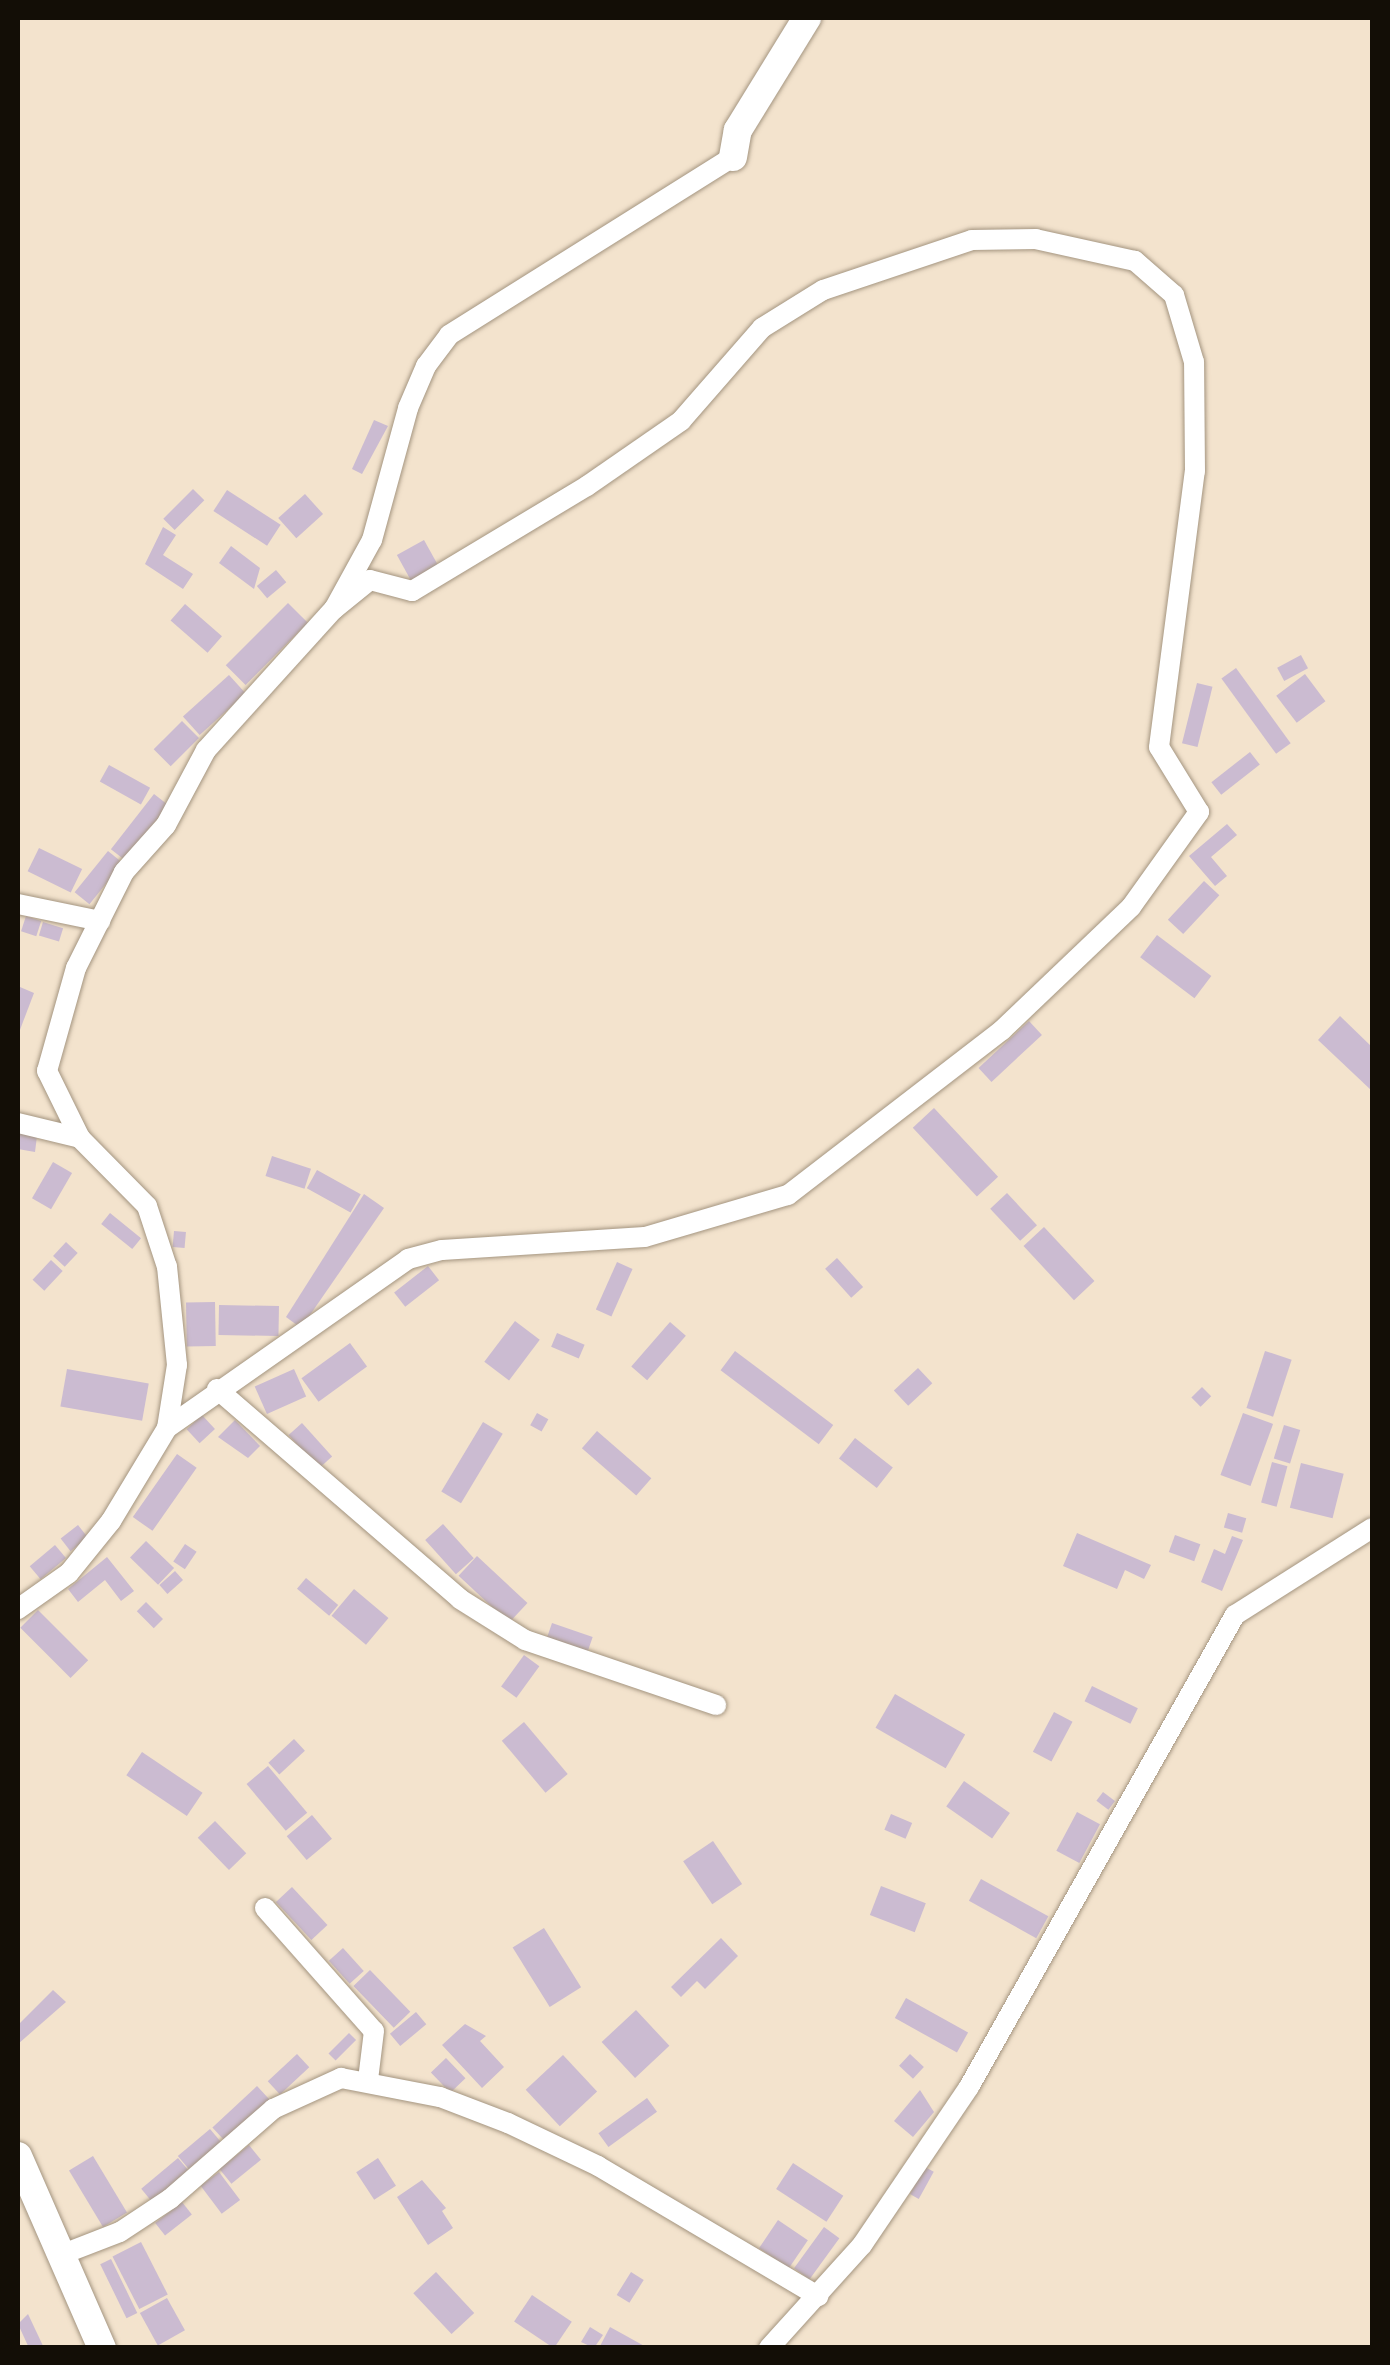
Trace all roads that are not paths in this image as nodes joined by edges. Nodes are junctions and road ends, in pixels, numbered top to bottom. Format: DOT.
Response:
graph roads {
  1 [pos="807,18"];
  2 [pos="733,157"];
  3 [pos="334,610"];
  4 [pos="18,904"];
  5 [pos="100,920"];
  6 [pos="18,1123"];
  7 [pos="80,1138"];
  8 [pos="217,1389"];
  9 [pos="167,1428"];
  10 [pos="1372,1528"];
  11 [pos="18,1609"];
  12 [pos="716,1705"];
  13 [pos="265,1908"];
  14 [pos="368,2080"];
  15 [pos="18,2156"];
  16 [pos="58,2256"];
  17 [pos="818,2296"];
  18 [pos="102,2348"];
  19 [pos="769,2348"];
  1 -- 2 [label="street"];
  2 -- 3 [label="street"];
  3 -- 5 [label="street"];
  3 -- 8 [label="street"];
  4 -- 5 [label="street"];
  5 -- 7 [label="street"];
  6 -- 7 [label="street"];
  7 -- 9 [label="street"];
  8 -- 9 [label="street"];
  8 -- 12 [label="street"];
  9 -- 11 [label="street"];
  10 -- 17 [label="street"];
  13 -- 14 [label="street"];
  14 -- 16 [label="street"];
  14 -- 17 [label="street"];
  15 -- 16 [label="street"];
  16 -- 18 [label="street"];
  17 -- 19 [label="street"];
}
